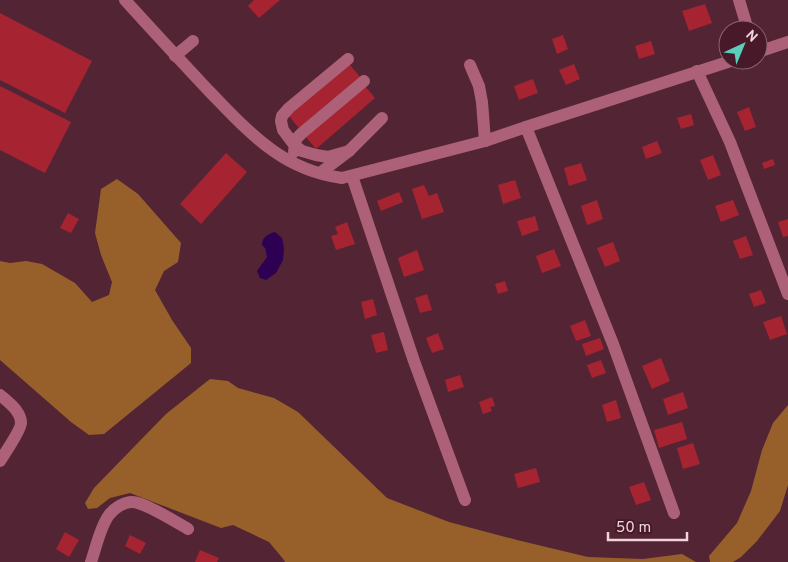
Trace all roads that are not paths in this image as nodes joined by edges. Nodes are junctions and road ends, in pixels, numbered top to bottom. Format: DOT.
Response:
graph roads {
  1 [pos="125,0"];
  2 [pos="739,0"];
  3 [pos="745,20"];
  4 [pos="192,41"];
  5 [pos="788,42"];
  6 [pos="768,49"];
  7 [pos="175,56"];
  8 [pos="348,59"];
  9 [pos="470,65"];
  10 [pos="718,65"];
  11 [pos="697,71"];
  12 [pos="364,81"];
  13 [pos="382,118"];
  14 [pos="526,127"];
  15 [pos="485,141"];
  16 [pos="294,146"];
  17 [pos="349,151"];
  18 [pos="293,163"];
  19 [pos="320,173"];
  20 [pos="347,177"];
  21 [pos="788,294"];
  22 [pos="0,396"];
  23 [pos="0,461"];
  24 [pos="465,500"];
  25 [pos="674,513"];
  26 [pos="188,528"];
  27 [pos="91,562"];
  1 -- 7 [label="street"];
  2 -- 3 [label="street"];
  4 -- 7 [label="street"];
  5 -- 6 [label="street"];
  7 -- 18 [label="street"];
  8 -- 16 [label="street"];
  9 -- 15 [label="street"];
  10 -- 11 [label="street"];
  11 -- 14 [label="street"];
  11 -- 21 [label="street"];
  12 -- 16 [label="street"];
  13 -- 17 [label="street"];
  14 -- 15 [label="street"];
  14 -- 25 [label="street"];
  15 -- 20 [label="street"];
  16 -- 17 [label="street"];
  16 -- 18 [label="street"];
  17 -- 19 [label="street"];
  17 -- 20 [label="street"];
  18 -- 19 [label="street"];
  19 -- 20 [label="street"];
  20 -- 24 [label="street"];
  22 -- 23 [label="street"];
  26 -- 27 [label="street"];
}
